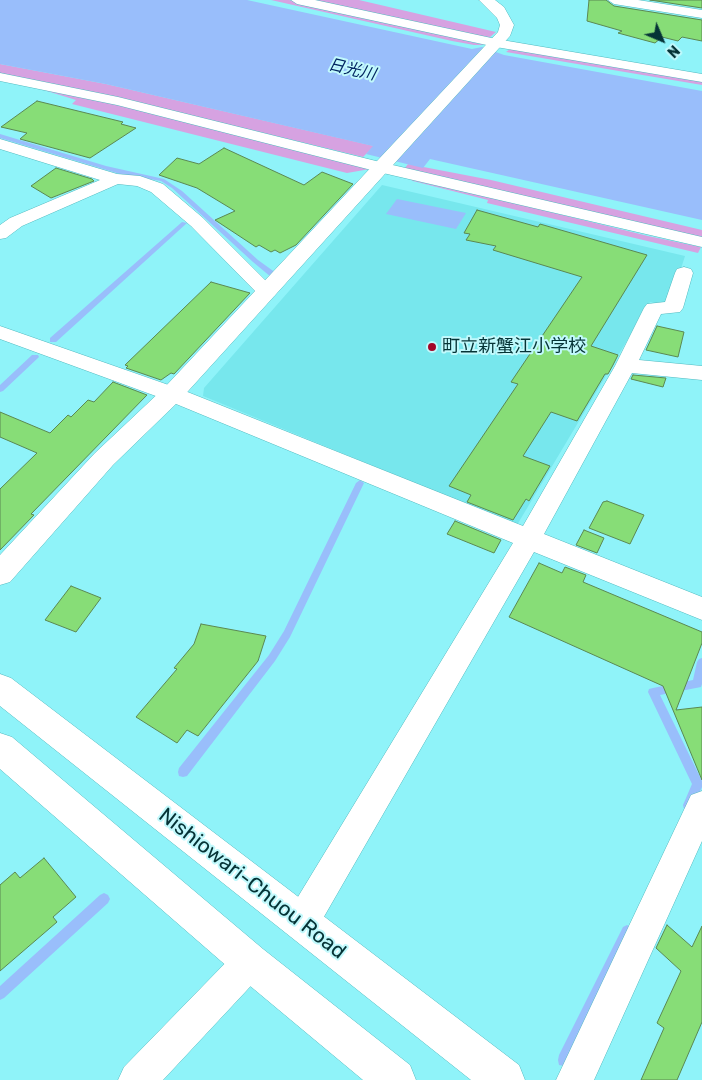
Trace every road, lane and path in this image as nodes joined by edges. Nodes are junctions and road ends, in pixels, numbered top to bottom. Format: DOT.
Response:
graph roads {
  1 [pos="297,0"];
  2 [pos="486,0"];
  3 [pos="614,0"];
  4 [pos="702,14"];
  5 [pos="495,44"];
  6 [pos="0,77"];
  7 [pos="702,78"];
  8 [pos="0,144"];
  9 [pos="385,165"];
  10 [pos="116,179"];
  11 [pos="0,234"];
  12 [pos="702,242"];
  13 [pos="684,273"];
  14 [pos="267,292"];
  15 [pos="0,332"];
  16 [pos="626,366"];
  17 [pos="702,374"];
  18 [pos="172,394"];
  19 [pos="530,537"];
  20 [pos="0,574"];
  21 [pos="702,609"];
  22 [pos="0,688"];
  23 [pos="0,748"];
  24 [pos="702,806"];
  25 [pos="302,922"];
  26 [pos="250,962"];
  27 [pos="137,1080"];
  28 [pos="394,1080"];
  29 [pos="504,1080"];
  30 [pos="575,1080"];
  1 -- 5 [label="street"];
  2 -- 5 [label="street"];
  3 -- 4 [label="street"];
  5 -- 7 [label="street"];
  5 -- 9 [label="street"];
  6 -- 9 [label="street"];
  8 -- 10 [label="street"];
  9 -- 12 [label="street"];
  9 -- 14 [label="street"];
  10 -- 11 [label="street"];
  10 -- 14 [label="street"];
  13 -- 16 [label="street"];
  14 -- 18 [label="street"];
  15 -- 18 [label="street"];
  16 -- 17 [label="street"];
  16 -- 19 [label="street"];
  18 -- 19 [label="street"];
  18 -- 20 [label="street"];
  19 -- 21 [label="street"];
  19 -- 25 [label="street"];
  22 -- 25 [label="street, Nishiowari-Chuou Road"];
  23 -- 26 [label="street"];
  24 -- 30 [label="street"];
  25 -- 29 [label="street, Nishiowari-Chuou Road"];
  26 -- 27 [label="street"];
  26 -- 28 [label="street"];
}
